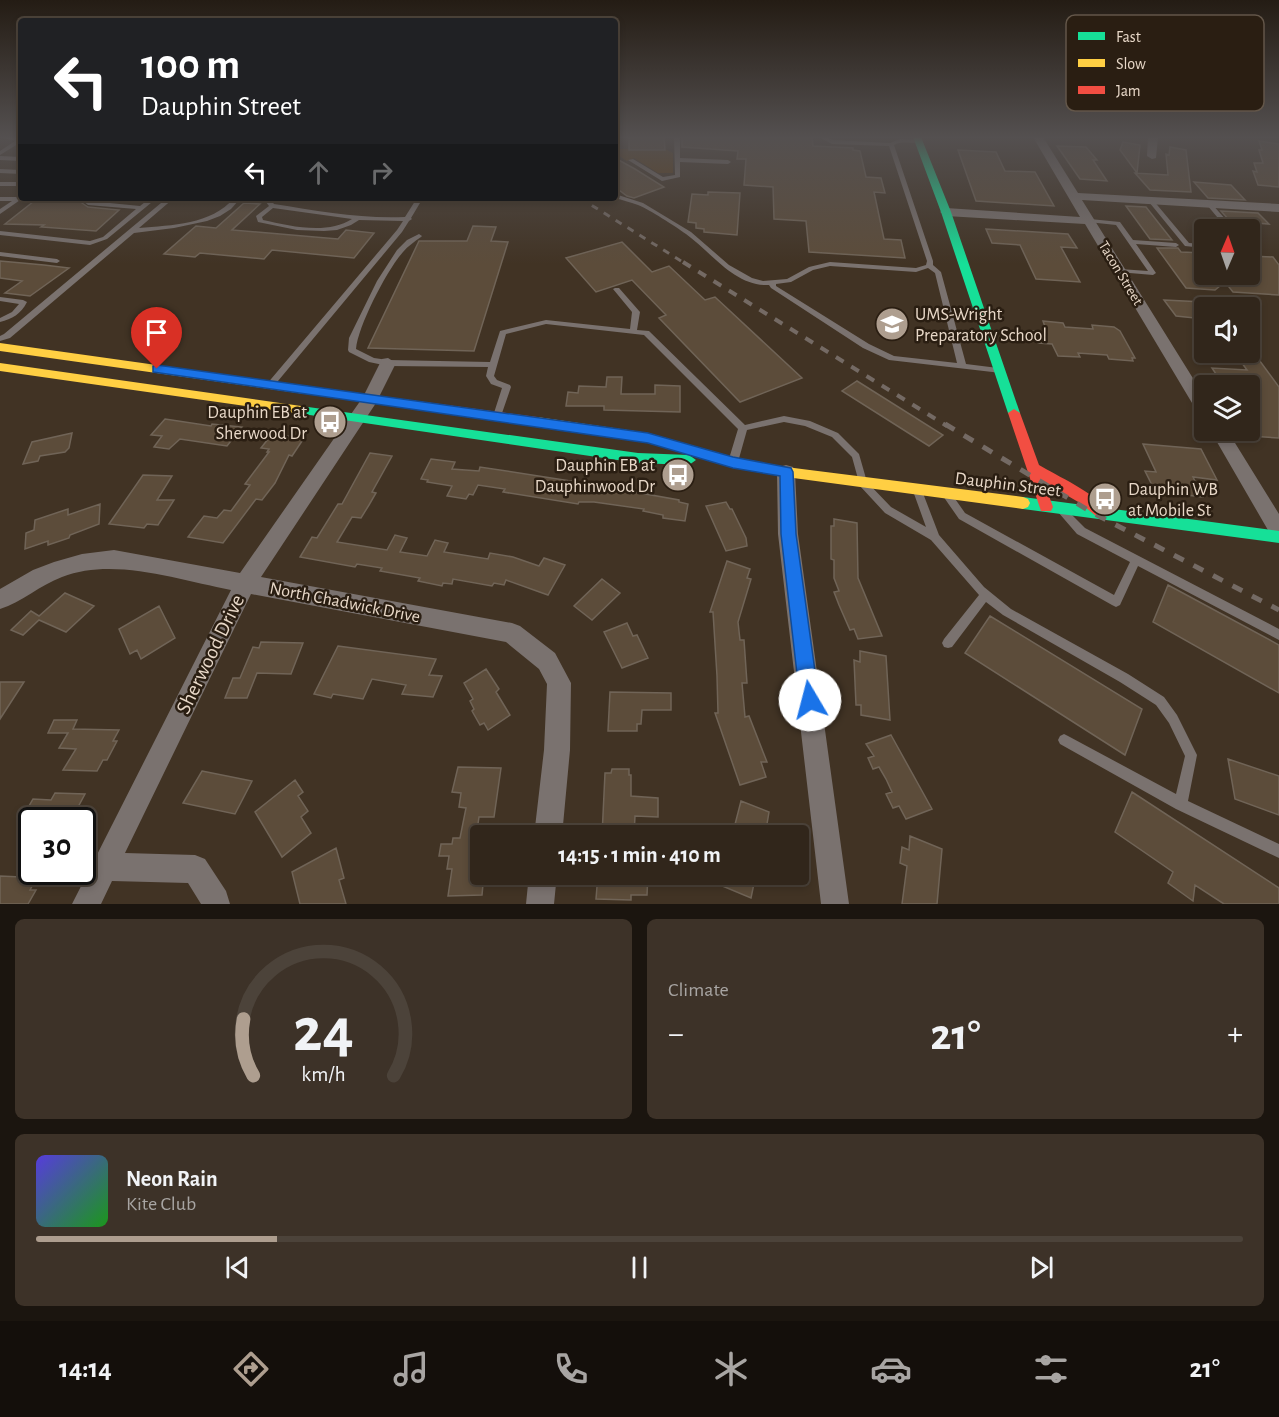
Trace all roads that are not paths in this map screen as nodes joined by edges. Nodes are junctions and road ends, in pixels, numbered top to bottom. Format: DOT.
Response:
graph roads {
  1 [pos="904,179"];
  2 [pos="933,179"];
  3 [pos="1064,179"];
  4 [pos="0,184"];
  5 [pos="18,184"];
  6 [pos="1074,196"];
  7 [pos="618,197"];
  8 [pos="0,198"];
  9 [pos="18,198"];
  10 [pos="18,199"];
  11 [pos="86,201"];
  12 [pos="150,201"];
  13 [pos="167,201"];
  14 [pos="236,201"];
  15 [pos="269,201"];
  16 [pos="418,201"];
  17 [pos="1151,201"];
  18 [pos="1209,204"];
  19 [pos="272,206"];
  20 [pos="142,208"];
  21 [pos="1279,208"];
  22 [pos="0,212"];
  23 [pos="946,212"];
  24 [pos="358,218"];
  25 [pos="408,219"];
  26 [pos="1222,219"];
  27 [pos="1090,221"];
  28 [pos="132,231"];
  29 [pos="0,233"];
  30 [pos="419,236"];
  31 [pos="1131,242"];
  32 [pos="1176,245"];
  33 [pos="1194,245"];
  34 [pos="0,254"];
  35 [pos="57,261"];
  36 [pos="929,266"];
  37 [pos="1120,271"];
  38 [pos="772,283"];
  39 [pos="617,289"];
  40 [pos="0,299"];
  41 [pos="0,320"];
  42 [pos="633,332"];
  43 [pos="0,339"];
  44 [pos="0,347"];
  45 [pos="388,363"];
  46 [pos="493,365"];
  47 [pos="962,366"];
  48 [pos="0,367"];
  49 [pos="1001,371"];
  50 [pos="270,385"];
  51 [pos="1194,393"];
  52 [pos="254,403"];
  53 [pos="363,408"];
  54 [pos="497,417"];
  55 [pos="743,428"];
  56 [pos="1225,441"];
  57 [pos="733,462"];
  58 [pos="1034,469"];
  59 [pos="786,472"];
  60 [pos="864,483"];
  61 [pos="918,491"];
  62 [pos="947,494"];
  63 [pos="1052,508"];
  64 [pos="1103,514"];
  65 [pos="1279,531"];
  66 [pos="934,537"];
  67 [pos="1279,537"];
  68 [pos="1136,560"];
  69 [pos="245,583"];
  70 [pos="985,595"];
  71 [pos="0,600"];
  72 [pos="1279,635"];
  73 [pos="948,643"];
  74 [pos="1064,740"];
  75 [pos="1181,804"];
  76 [pos="549,825"];
  77 [pos="1279,851"];
  78 [pos="104,867"];
  79 [pos="542,885"];
  80 [pos="86,904"];
  81 [pos="216,904"];
  82 [pos="540,904"];
  83 [pos="835,904"];
  1 -- 36 [label="lane"];
  2 -- 23 [label="main road"];
  3 -- 6 [label="street, Tacon Street"];
  4 -- 5 [label="lane"];
  6 -- 17 [label="street"];
  6 -- 27 [label="street, Tacon Street"];
  7 -- 38 [label="lane"];
  8 -- 9 [label="lane"];
  10 -- 22 [label="lane"];
  11 -- 20 [label="lane"];
  12 -- 20 [label="lane"];
  13 -- 28 [label="lane"];
  14 -- 28 [label="lane"];
  15 -- 19 [label="lane"];
  16 -- 25 [label="lane"];
  17 -- 18 [label="street"];
  17 -- 33 [label="lane"];
  18 -- 21 [label="street"];
  18 -- 26 [label="lane"];
  19 -- 24 [label="lane"];
  19 -- 24 [label="lane"];
  20 -- 29 [label="lane"];
  23 -- 27 [label="street"];
  23 -- 49 [label="main road"];
  24 -- 25 [label="lane"];
  25 -- 50 [label="lane"];
  27 -- 31 [label="lane"];
  27 -- 37 [label="street, Tacon Street"];
  28 -- 43 [label="lane"];
  30 -- 45 [label="lane"];
  31 -- 32 [label="lane"];
  31 -- 37 [label="lane"];
  34 -- 35 [label="lane"];
  36 -- 38 [label="lane"];
  36 -- 47 [label="lane"];
  37 -- 51 [label="street, Tacon Street"];
  38 -- 47 [label="lane"];
  39 -- 42 [label="lane"];
  40 -- 41 [label="lane"];
  42 -- 46 [label="lane"];
  42 -- 55 [label="lane"];
  44 -- 50 [label="main road, Dauphin Street"];
  45 -- 46 [label="lane"];
  45 -- 53 [label="street, Sherwood Drive"];
  46 -- 54 [label="lane"];
  47 -- 49 [label="lane"];
  48 -- 52 [label="main road, Dauphin Street"];
  49 -- 58 [label="main road"];
  50 -- 52 [label="street"];
  50 -- 53 [label="main road, Dauphin Street"];
  52 -- 53 [label="main road, Dauphin Street"];
  53 -- 54 [label="main road, Dauphin Street"];
  53 -- 57 [label="main road, Dauphin Street"];
  53 -- 69 [label="street, Sherwood Drive"];
  54 -- 57 [label="main road, Dauphin Street"];
  55 -- 57 [label="lane"];
  55 -- 60 [label="lane"];
  56 -- 65 [label="street"];
  57 -- 59 [label="main road, Dauphin Street"];
  58 -- 63 [label="main road"];
  58 -- 64 [label="main road"];
  59 -- 60 [label="main road, Dauphin Street"];
  59 -- 83 [label="street"];
  60 -- 61 [label="main road, Dauphin Street"];
  60 -- 66 [label="lane"];
  61 -- 62 [label="main road, Dauphin Street"];
  61 -- 66 [label="lane"];
  62 -- 63 [label="main road, Dauphin Street"];
  62 -- 68 [label="lane"];
  63 -- 64 [label="main road, Dauphin Street"];
  63 -- 68 [label="lane"];
  64 -- 67 [label="main road, Dauphin Street"];
  66 -- 70 [label="lane"];
  68 -- 72 [label="lane"];
  69 -- 71 [label="street, North Chadwick Drive"];
  69 -- 76 [label="street, North Chadwick Drive"];
  69 -- 78 [label="street, Sherwood Drive"];
  70 -- 73 [label="lane"];
  70 -- 75 [label="lane"];
  74 -- 75 [label="lane"];
  75 -- 77 [label="lane"];
  78 -- 80 [label="street, Sherwood Drive"];
  78 -- 81 [label="street"];
  79 -- 82 [label="street"];
}
